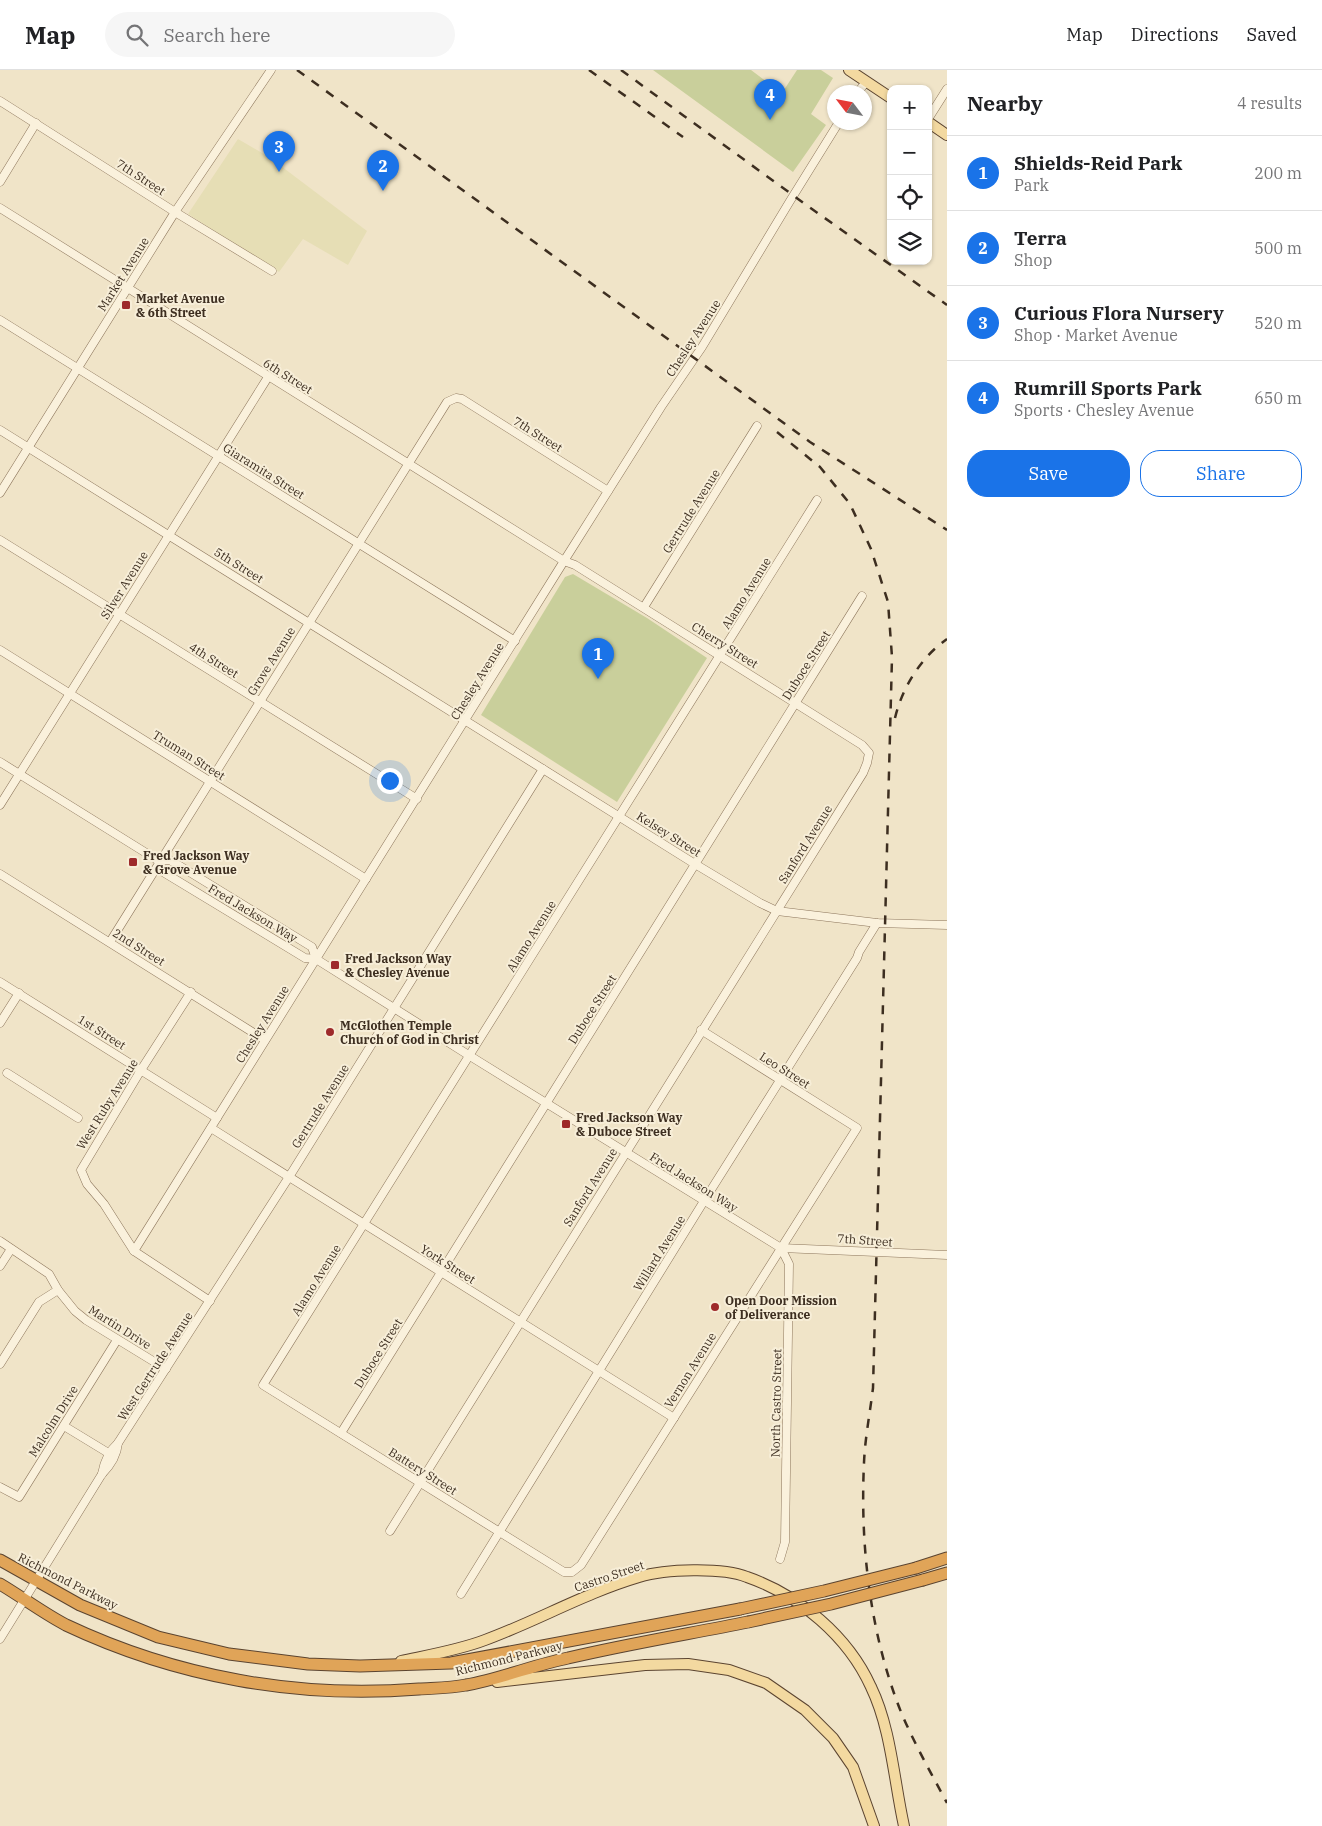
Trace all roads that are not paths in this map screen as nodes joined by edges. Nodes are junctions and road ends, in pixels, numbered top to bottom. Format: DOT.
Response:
graph roads {
  1 [pos="271,70"];
  2 [pos="849,70"];
  3 [pos="866,82"];
  4 [pos="864,85"];
  5 [pos="947,89"];
  6 [pos="887,95"];
  7 [pos="0,100"];
  8 [pos="932,114"];
  9 [pos="36,123"];
  10 [pos="932,124"];
  11 [pos="834,130"];
  12 [pos="947,135"];
  13 [pos="0,182"];
  14 [pos="0,208"];
  15 [pos="175,212"];
  16 [pos="272,271"];
  17 [pos="127,289"];
  18 [pos="0,320"];
  19 [pos="77,368"];
  20 [pos="268,377"];
  21 [pos="456,398"];
  22 [pos="757,426"];
  23 [pos="0,430"];
  24 [pos="28,447"];
  25 [pos="218,456"];
  26 [pos="408,464"];
  27 [pos="608,492"];
  28 [pos="0,493"];
  29 [pos="817,500"];
  30 [pos="168,534"];
  31 [pos="0,540"];
  32 [pos="358,543"];
  33 [pos="564,561"];
  34 [pos="862,596"];
  35 [pos="644,607"];
  36 [pos="119,614"];
  37 [pos="309,622"];
  38 [pos="515,641"];
  39 [pos="0,650"];
  40 [pos="720,655"];
  41 [pos="69,694"];
  42 [pos="259,702"];
  43 [pos="795,703"];
  44 [pos="466,720"];
  45 [pos="869,753"];
  46 [pos="0,762"];
  47 [pos="543,769"];
  48 [pos="19,774"];
  49 [pos="210,781"];
  50 [pos="417,799"];
  51 [pos="0,805"];
  52 [pos="619,816"];
  53 [pos="159,861"];
  54 [pos="695,864"];
  55 [pos="0,874"];
  56 [pos="366,879"];
  57 [pos="777,911"];
  58 [pos="877,923"];
  59 [pos="947,924"];
  60 [pos="110,942"];
  61 [pos="316,959"];
  62 [pos="0,982"];
  63 [pos="190,992"];
  64 [pos="19,993"];
  65 [pos="394,1008"];
  66 [pos="0,1023"];
  67 [pos="701,1030"];
  68 [pos="265,1040"];
  69 [pos="470,1056"];
  70 [pos="141,1070"];
  71 [pos="7,1073"];
  72 [pos="781,1080"];
  73 [pos="546,1103"];
  74 [pos="78,1118"];
  75 [pos="217,1118"];
  76 [pos="211,1128"];
  77 [pos="857,1128"];
  78 [pos="626,1152"];
  79 [pos="289,1177"];
  80 [pos="704,1202"];
  81 [pos="364,1224"];
  82 [pos="0,1241"];
  83 [pos="781,1248"];
  84 [pos="11,1249"];
  85 [pos="134,1251"];
  86 [pos="947,1255"];
  87 [pos="0,1266"];
  88 [pos="441,1273"];
  89 [pos="58,1290"];
  90 [pos="210,1301"];
  91 [pos="519,1321"];
  92 [pos="118,1340"];
  93 [pos="0,1364"];
  94 [pos="166,1369"];
  95 [pos="599,1371"];
  96 [pos="263,1385"];
  97 [pos="674,1418"];
  98 [pos="64,1426"];
  99 [pos="340,1433"];
  100 [pos="118,1443"];
  101 [pos="110,1454"];
  102 [pos="102,1474"];
  103 [pos="420,1482"];
  104 [pos="0,1487"];
  105 [pos="390,1531"];
  106 [pos="499,1531"];
  107 [pos="947,1558"];
  108 [pos="780,1559"];
  109 [pos="0,1560"];
  110 [pos="572,1572"];
  111 [pos="947,1573"];
  112 [pos="35,1581"];
  113 [pos="0,1584"];
  114 [pos="461,1594"];
  115 [pos="24,1598"];
  116 [pos="0,1639"];
  117 [pos="386,1665"];
  118 [pos="466,1685"];
  119 [pos="874,1826"];
  120 [pos="904,1826"];
  1 -- 15 [label="street, Market Avenue"];
  2 -- 3 [label="main road"];
  3 -- 4 [label="street"];
  3 -- 6 [label="main road"];
  5 -- 8 [label="street"];
  7 -- 9 [label="street, 7th Street"];
  9 -- 13 [label="street"];
  9 -- 15 [label="street, 7th Street"];
  10 -- 12 [label="main road"];
  11 -- 27 [label="street, Chesley Avenue"];
  14 -- 17 [label="street, 6th Street"];
  15 -- 16 [label="street, 7th Street"];
  15 -- 17 [label="street, Market Avenue"];
  17 -- 19 [label="street, Market Avenue"];
  17 -- 20 [label="street, 6th Street"];
  18 -- 19 [label="street, Giaramita Street"];
  19 -- 24 [label="street, Market Avenue"];
  19 -- 25 [label="street, Giaramita Street"];
  20 -- 25 [label="street, Silver Avenue"];
  20 -- 26 [label="street, 6th Street"];
  21 -- 26 [label="street, Grove Avenue"];
  21 -- 27 [label="street, 7th Street"];
  22 -- 35 [label="street, Gertrude Avenue"];
  23 -- 24 [label="street, 5th Street"];
  24 -- 28 [label="street, Market Avenue"];
  24 -- 30 [label="street, 5th Street"];
  25 -- 30 [label="street, Silver Avenue"];
  25 -- 32 [label="street, Giaramita Street"];
  26 -- 32 [label="street, Grove Avenue"];
  26 -- 33 [label="street, 6th Street"];
  27 -- 33 [label="street, Chesley Avenue"];
  29 -- 40 [label="street, Alamo Avenue"];
  30 -- 36 [label="street, Silver Avenue"];
  30 -- 37 [label="street, 5th Street"];
  31 -- 36 [label="street, 4th Street"];
  32 -- 37 [label="street, Grove Avenue"];
  32 -- 38 [label="street, Giaramita Street"];
  33 -- 35 [label="street, Cherry Street"];
  33 -- 38 [label="street, Chesley Avenue"];
  34 -- 43 [label="street, Duboce Street"];
  35 -- 40 [label="street, Cherry Street"];
  36 -- 41 [label="street, Silver Avenue"];
  36 -- 42 [label="street, 4th Street"];
  37 -- 42 [label="street, Grove Avenue"];
  37 -- 44 [label="street, 5th Street"];
  38 -- 44 [label="street, Chesley Avenue"];
  39 -- 41 [label="street, Truman Street"];
  40 -- 43 [label="street, Cherry Street"];
  40 -- 52 [label="street, Alamo Avenue"];
  41 -- 48 [label="street, Silver Avenue"];
  41 -- 49 [label="street, Truman Street"];
  42 -- 49 [label="street, Grove Avenue"];
  42 -- 50 [label="street, 4th Street"];
  43 -- 45 [label="street, Cherry Street"];
  43 -- 54 [label="street, Duboce Street"];
  44 -- 47 [label="street, Kelsey Street"];
  44 -- 50 [label="street, Chesley Avenue"];
  45 -- 57 [label="street, Sanford Avenue"];
  46 -- 48 [label="street, Fred Jackson Way"];
  47 -- 52 [label="street, Kelsey Street"];
  47 -- 65 [label="street, Gertrude Avenue"];
  48 -- 51 [label="street, Silver Avenue"];
  48 -- 53 [label="street, Fred Jackson Way"];
  49 -- 53 [label="street, Grove Avenue"];
  49 -- 56 [label="street, Truman Street"];
  50 -- 56 [label="street, Chesley Avenue"];
  52 -- 54 [label="street, Kelsey Street"];
  52 -- 69 [label="street, Alamo Avenue"];
  53 -- 60 [label="street, Grove Avenue"];
  53 -- 61 [label="street, Fred Jackson Way"];
  53 -- 61 [label="street, Fred Jackson Way"];
  54 -- 57 [label="street, Kelsey Street"];
  54 -- 73 [label="street, Duboce Street"];
  55 -- 60 [label="street, 2nd Street"];
  56 -- 61 [label="street, Chesley Avenue"];
  57 -- 58 [label="street, Kelsey Street"];
  57 -- 67 [label="street, Sanford Avenue"];
  58 -- 59 [label="street, Kelsey Street"];
  58 -- 72 [label="street, Willard Avenue"];
  60 -- 63 [label="street, 2nd Street"];
  61 -- 65 [label="street, Fred Jackson Way"];
  61 -- 68 [label="street, Chesley Avenue"];
  62 -- 64 [label="street, 1st Street"];
  63 -- 68 [label="street, 2nd Street"];
  63 -- 70 [label="street, West Ruby Avenue"];
  64 -- 66 [label="street"];
  64 -- 70 [label="street, 1st Street"];
  65 -- 69 [label="street, Fred Jackson Way"];
  65 -- 79 [label="street, Gertrude Avenue"];
  67 -- 72 [label="street, Leo Street"];
  67 -- 78 [label="street, Sanford Avenue"];
  68 -- 75 [label="street, Chesley Avenue"];
  69 -- 73 [label="street, Fred Jackson Way"];
  69 -- 81 [label="street, Alamo Avenue"];
  70 -- 75 [label="street, 1st Street"];
  70 -- 85 [label="street, West Ruby Avenue"];
  71 -- 74 [label="street"];
  72 -- 77 [label="street, Leo Street"];
  72 -- 80 [label="street, Willard Avenue"];
  73 -- 78 [label="street, Fred Jackson Way"];
  73 -- 88 [label="street, Duboce Street"];
  75 -- 76 [label="street, Chesley Avenue"];
  76 -- 79 [label="street, York Street"];
  76 -- 85 [label="street, Chesley Avenue"];
  77 -- 83 [label="street, Vernon Avenue"];
  78 -- 80 [label="street, Fred Jackson Way"];
  78 -- 91 [label="street, Sanford Avenue"];
  79 -- 81 [label="street, York Street"];
  79 -- 90 [label="street, Gertrude Avenue"];
  80 -- 83 [label="street, Fred Jackson Way"];
  80 -- 95 [label="street, Willard Avenue"];
  81 -- 88 [label="street, York Street"];
  81 -- 96 [label="street, Alamo Avenue"];
  82 -- 84 [label="street, Martin Drive"];
  83 -- 86 [label="street, 7th Street"];
  83 -- 97 [label="street, Vernon Avenue"];
  83 -- 108 [label="street, North Castro Street"];
  84 -- 87 [label="street"];
  84 -- 89 [label="street, Martin Drive"];
  85 -- 90 [label="street, West Ruby Avenue"];
  88 -- 91 [label="street, York Street"];
  88 -- 99 [label="street, Duboce Street"];
  89 -- 92 [label="street, Martin Drive"];
  89 -- 93 [label="street"];
  90 -- 94 [label="street, West Gertrude Avenue"];
  91 -- 95 [label="street, York Street"];
  91 -- 103 [label="street, Sanford Avenue"];
  92 -- 94 [label="street, Martin Drive"];
  92 -- 98 [label="street, Malcolm Drive"];
  94 -- 100 [label="street, West Gertrude Avenue"];
  95 -- 97 [label="street, York Street"];
  95 -- 106 [label="street, Willard Avenue"];
  96 -- 99 [label="street, Battery Street"];
  97 -- 110 [label="street, Vernon Avenue"];
  98 -- 101 [label="street"];
  98 -- 104 [label="street, Malcolm Drive"];
  99 -- 103 [label="street, Battery Street"];
  100 -- 101 [label="street, West Gertrude Avenue"];
  100 -- 102 [label="street, West Gertrude Avenue"];
  101 -- 102 [label="street, West Gertrude Avenue"];
  102 -- 112 [label="street, West Gertrude Avenue"];
  103 -- 105 [label="street, Sanford Avenue"];
  103 -- 106 [label="street, Battery Street"];
  106 -- 110 [label="street, Battery Street"];
  106 -- 114 [label="street, Willard Avenue"];
  107 -- 117 [label="highway, Richmond Parkway, bridge"];
  109 -- 112 [label="highway, Richmond Parkway"];
  111 -- 118 [label="highway, Richmond Parkway, bridge"];
  112 -- 115 [label="street, West Gertrude Avenue"];
  112 -- 117 [label="highway, Richmond Parkway"];
  113 -- 115 [label="highway, Richmond Parkway"];
  115 -- 116 [label="street, West Gertrude Avenue"];
  115 -- 118 [label="highway, Richmond Parkway"];
  117 -- 120 [label="main road, Castro Street"];
  118 -- 119 [label="main road"];
}
